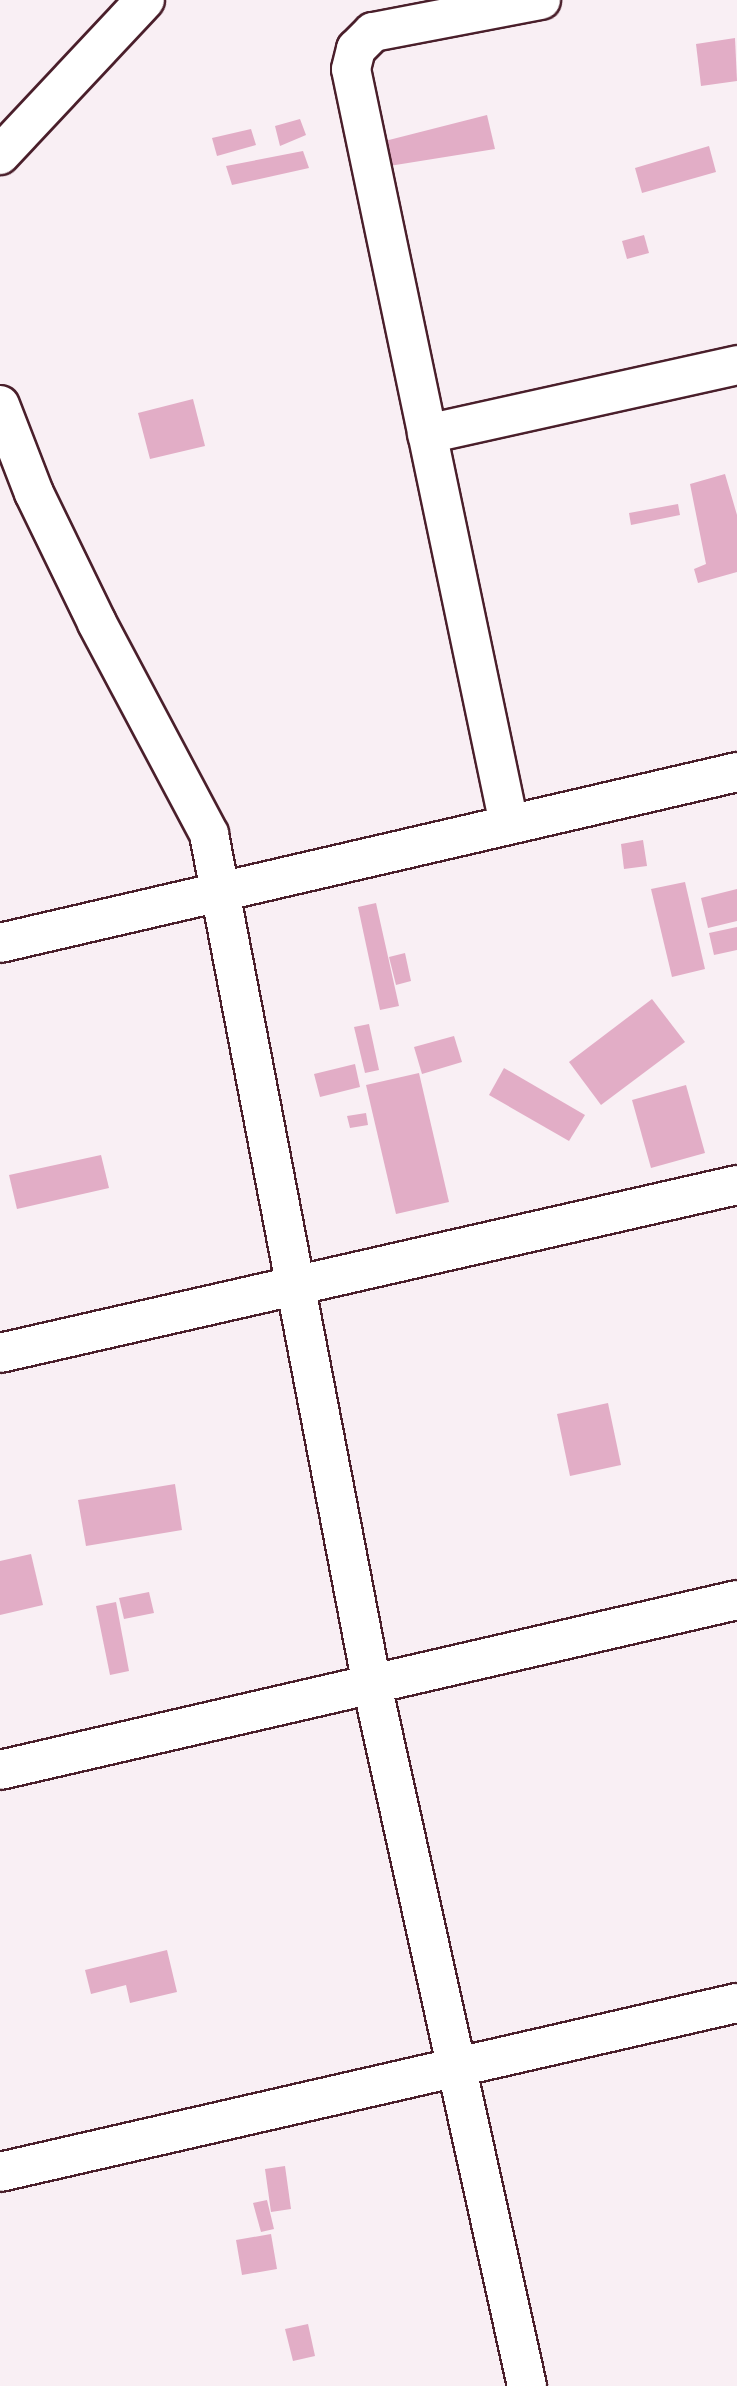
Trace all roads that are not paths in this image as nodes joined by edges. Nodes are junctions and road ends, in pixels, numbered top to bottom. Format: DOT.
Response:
graph roads {
  1 [pos="145,0"];
  2 [pos="541,0"];
  3 [pos="436,9"];
  4 [pos="0,155"];
  5 [pos="737,365"];
  6 [pos="0,405"];
  7 [pos="427,434"];
  8 [pos="737,772"];
  9 [pos="509,824"];
  10 [pos="224,896"];
  11 [pos="0,943"];
  12 [pos="737,1185"];
  13 [pos="297,1286"];
  14 [pos="0,1353"];
  15 [pos="737,1600"];
  16 [pos="372,1685"];
  17 [pos="0,1770"];
  18 [pos="737,2003"];
  19 [pos="457,2063"];
  20 [pos="0,2172"];
  21 [pos="527,2386"];
  1 -- 4 [label="street"];
  2 -- 3 [label="street"];
  3 -- 7 [label="street"];
  5 -- 7 [label="street"];
  6 -- 10 [label="street"];
  7 -- 9 [label="street"];
  8 -- 9 [label="street"];
  9 -- 10 [label="street"];
  10 -- 11 [label="street"];
  10 -- 13 [label="street"];
  12 -- 13 [label="street"];
  13 -- 14 [label="street"];
  13 -- 16 [label="street"];
  15 -- 16 [label="street"];
  16 -- 17 [label="street"];
  16 -- 19 [label="street"];
  18 -- 19 [label="street"];
  19 -- 20 [label="street"];
  19 -- 21 [label="street"];
}
